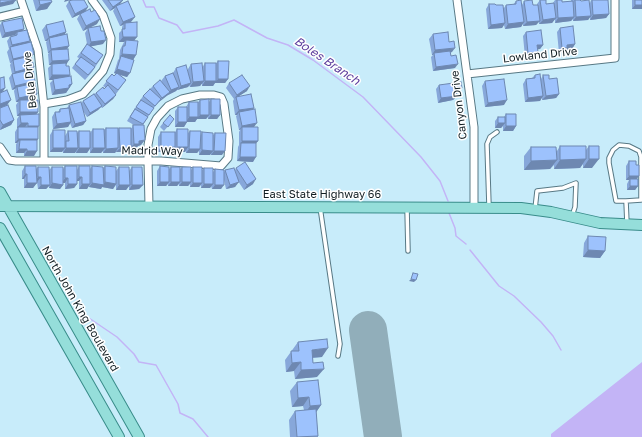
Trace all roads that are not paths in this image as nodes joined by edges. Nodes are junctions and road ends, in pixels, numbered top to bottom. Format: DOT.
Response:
graph roads {
  1 [pos="21,0"];
  2 [pos="92,0"];
  3 [pos="457,0"];
  4 [pos="615,0"];
  5 [pos="25,11"];
  6 [pos="0,17"];
  7 [pos="467,74"];
  8 [pos="44,104"];
  9 [pos="497,132"];
  10 [pos="0,147"];
  11 [pos="44,161"];
  12 [pos="148,161"];
  13 [pos="0,192"];
  14 [pos="626,201"];
  15 [pos="4,206"];
  16 [pos="149,206"];
  17 [pos="320,206"];
  18 [pos="407,207"];
  19 [pos="474,207"];
  20 [pos="489,208"];
  21 [pos="535,209"];
  22 [pos="572,217"];
  23 [pos="627,225"];
  24 [pos="642,225"];
  25 [pos="0,228"];
  26 [pos="408,251"];
  27 [pos="338,356"];
  28 [pos="119,437"];
  29 [pos="139,437"];
  1 -- 5 [label="street, Bella Drive"];
  2 -- 8 [label="street"];
  3 -- 7 [label="street, Canyon Drive"];
  4 -- 7 [label="street, Lowland Drive"];
  5 -- 6 [label="street"];
  5 -- 8 [label="street, Bella Drive"];
  7 -- 19 [label="street, Canyon Drive"];
  8 -- 11 [label="street, Bella Drive"];
  9 -- 20 [label="lane"];
  10 -- 11 [label="street, Madrid Way"];
  11 -- 12 [label="street, Madrid Way"];
  12 -- 12 [label="street, Madrid Way"];
  12 -- 16 [label="street"];
  13 -- 15 [label="main road, North John King Boulevard"];
  14 -- 14 [label="lane"];
  14 -- 23 [label="lane"];
  15 -- 16 [label="main road, East State Highway 66"];
  15 -- 29 [label="main road, North John King Boulevard"];
  16 -- 17 [label="main road, East State Highway 66"];
  17 -- 18 [label="main road, East State Highway 66"];
  17 -- 27 [label="lane"];
  18 -- 19 [label="main road, East State Highway 66"];
  18 -- 26 [label="lane"];
  19 -- 20 [label="main road, East State Highway 66"];
  20 -- 21 [label="main road, East State Highway 66"];
  21 -- 22 [label="main road, East State Highway 66"];
  21 -- 22 [label="lane"];
  22 -- 23 [label="main road, East State Highway 66"];
  23 -- 24 [label="main road, East State Highway 66"];
  25 -- 28 [label="main road"];
}
